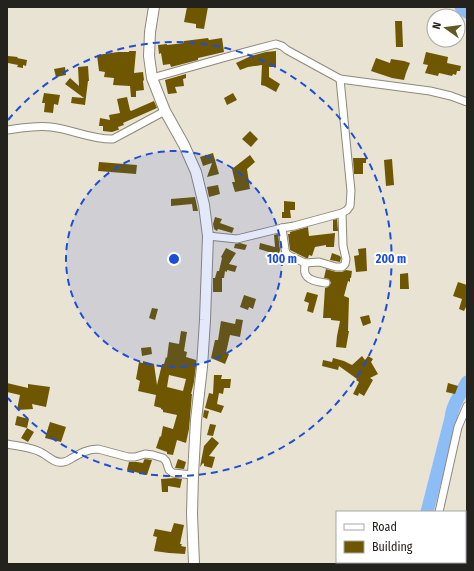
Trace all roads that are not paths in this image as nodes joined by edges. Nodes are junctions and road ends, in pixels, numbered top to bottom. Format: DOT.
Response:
graph roads {
  1 [pos="154,7"];
  2 [pos="152,78"];
  3 [pos="340,79"];
  4 [pos="467,102"];
  5 [pos="165,111"];
  6 [pos="7,130"];
  7 [pos="342,213"];
  8 [pos="282,228"];
  9 [pos="208,236"];
  10 [pos="305,262"];
  11 [pos="326,283"];
  12 [pos="467,406"];
  13 [pos="7,444"];
  14 [pos="193,475"];
  15 [pos="438,511"];
  16 [pos="194,564"];
  1 -- 2 [label="street"];
  2 -- 3 [label="street"];
  2 -- 5 [label="street"];
  3 -- 4 [label="street"];
  3 -- 7 [label="street"];
  5 -- 6 [label="street"];
  5 -- 9 [label="street"];
  7 -- 8 [label="street"];
  7 -- 10 [label="street"];
  8 -- 9 [label="street"];
  8 -- 10 [label="street"];
  9 -- 14 [label="street"];
  10 -- 11 [label="street"];
  12 -- 15 [label="street"];
  13 -- 14 [label="street"];
  14 -- 16 [label="street"];
}
